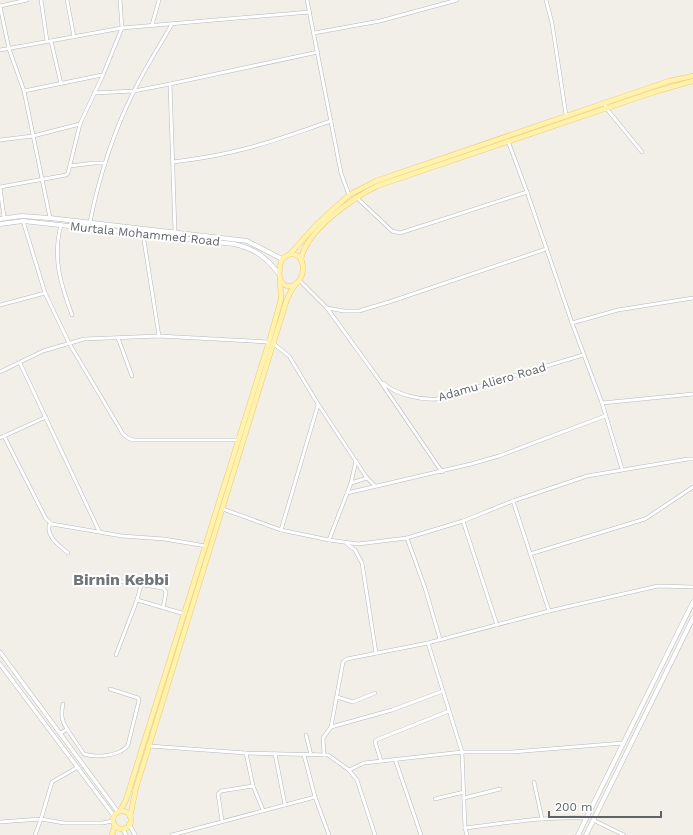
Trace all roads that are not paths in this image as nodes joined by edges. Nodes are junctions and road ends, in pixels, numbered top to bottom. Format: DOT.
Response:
graph roads {
  1 [pos="27,0"];
  2 [pos="41,0"];
  3 [pos="68,0"];
  4 [pos="120,0"];
  5 [pos="159,0"];
  6 [pos="307,0"];
  7 [pos="457,0"];
  8 [pos="546,0"];
  9 [pos="0,6"];
  10 [pos="310,12"];
  11 [pos="172,24"];
  12 [pos="152,25"];
  13 [pos="122,28"];
  14 [pos="314,33"];
  15 [pos="74,37"];
  16 [pos="49,41"];
  17 [pos="9,49"];
  18 [pos="0,50"];
  19 [pos="318,52"];
  20 [pos="103,75"];
  21 [pos="693,76"];
  22 [pos="693,81"];
  23 [pos="61,84"];
  24 [pos="170,84"];
  25 [pos="24,91"];
  26 [pos="134,91"];
  27 [pos="94,93"];
  28 [pos="604,102"];
  29 [pos="606,108"];
  30 [pos="566,115"];
  31 [pos="332,121"];
  32 [pos="80,124"];
  33 [pos="33,136"];
  34 [pos="0,140"];
  35 [pos="508,141"];
  36 [pos="642,152"];
  37 [pos="173,162"];
  38 [pos="105,163"];
  39 [pos="70,166"];
  40 [pos="42,180"];
  41 [pos="0,188"];
  42 [pos="527,192"];
  43 [pos="349,195"];
  44 [pos="356,197"];
  45 [pos="1,211"];
  46 [pos="2,218"];
  47 [pos="50,218"];
  48 [pos="33,220"];
  49 [pos="23,221"];
  50 [pos="90,222"];
  51 [pos="0,224"];
  52 [pos="61,225"];
  53 [pos="175,232"];
  54 [pos="143,234"];
  55 [pos="546,250"];
  56 [pos="290,254"];
  57 [pos="282,259"];
  58 [pos="301,260"];
  59 [pos="280,277"];
  60 [pos="298,282"];
  61 [pos="46,293"];
  62 [pos="693,298"];
  63 [pos="0,305"];
  64 [pos="327,308"];
  65 [pos="72,315"];
  66 [pos="572,323"];
  67 [pos="159,336"];
  68 [pos="118,338"];
  69 [pos="69,343"];
  70 [pos="271,343"];
  71 [pos="584,354"];
  72 [pos="20,362"];
  73 [pos="0,372"];
  74 [pos="132,376"];
  75 [pos="380,381"];
  76 [pos="693,394"];
  77 [pos="602,403"];
  78 [pos="318,404"];
  79 [pos="46,416"];
  80 [pos="605,416"];
  81 [pos="4,436"];
  82 [pos="0,438"];
  83 [pos="238,440"];
  84 [pos="693,459"];
  85 [pos="356,461"];
  86 [pos="622,469"];
  87 [pos="442,472"];
  88 [pos="367,478"];
  89 [pos="351,483"];
  90 [pos="375,486"];
  91 [pos="693,487"];
  92 [pos="348,493"];
  93 [pos="513,501"];
  94 [pos="223,509"];
  95 [pos="463,521"];
  96 [pos="52,524"];
  97 [pos="281,530"];
  98 [pos="99,531"];
  99 [pos="407,538"];
  100 [pos="330,540"];
  101 [pos="346,543"];
  102 [pos="206,546"];
  103 [pos="68,553"];
  104 [pos="530,554"];
  105 [pos="97,578"];
  106 [pos="141,585"];
  107 [pos="693,587"];
  108 [pos="137,600"];
  109 [pos="693,602"];
  110 [pos="163,608"];
  111 [pos="549,611"];
  112 [pos="185,614"];
  113 [pos="693,618"];
  114 [pos="497,625"];
  115 [pos="440,639"];
  116 [pos="428,643"];
  117 [pos="0,652"];
  118 [pos="376,653"];
  119 [pos="116,655"];
  120 [pos="0,664"];
  121 [pos="110,689"];
  122 [pos="443,691"];
  123 [pos="375,693"];
  124 [pos="337,696"];
  125 [pos="63,704"];
  126 [pos="449,711"];
  127 [pos="331,727"];
  128 [pos="67,729"];
  129 [pos="61,733"];
  130 [pos="306,735"];
  131 [pos="55,737"];
  132 [pos="623,743"];
  133 [pos="149,746"];
  134 [pos="462,752"];
  135 [pos="246,753"];
  136 [pos="275,754"];
  137 [pos="304,755"];
  138 [pos="311,755"];
  139 [pos="324,755"];
  140 [pos="394,759"];
  141 [pos="381,761"];
  142 [pos="78,767"];
  143 [pos="349,770"];
  144 [pos="534,782"];
  145 [pos="253,786"];
  146 [pos="500,789"];
  147 [pos="464,792"];
  148 [pos="315,796"];
  149 [pos="436,798"];
  150 [pos="464,798"];
  151 [pos="285,805"];
  152 [pos="263,810"];
  153 [pos="119,812"];
  154 [pos="130,817"];
  155 [pos="587,818"];
  156 [pos="41,819"];
  157 [pos="542,819"];
  158 [pos="593,820"];
  159 [pos="114,821"];
  160 [pos="222,821"];
  161 [pos="0,822"];
  162 [pos="129,824"];
  163 [pos="465,828"];
  164 [pos="122,829"];
  165 [pos="35,835"];
  166 [pos="112,835"];
  167 [pos="118,835"];
  168 [pos="126,835"];
  169 [pos="135,835"];
  170 [pos="172,835"];
  171 [pos="329,835"];
  172 [pos="375,835"];
  173 [pos="421,835"];
  174 [pos="467,835"];
  175 [pos="578,835"];
  176 [pos="586,835"];
  177 [pos="624,835"];
  1 -- 9 [label="street"];
  2 -- 16 [label="street"];
  3 -- 15 [label="street"];
  4 -- 13 [label="street"];
  5 -- 12 [label="street"];
  6 -- 10 [label="street"];
  7 -- 14 [label="street"];
  8 -- 30 [label="street"];
  9 -- 17 [label="street"];
  10 -- 11 [label="street"];
  10 -- 14 [label="street"];
  11 -- 12 [label="street"];
  11 -- 26 [label="street"];
  12 -- 13 [label="street"];
  13 -- 15 [label="street"];
  13 -- 20 [label="street"];
  14 -- 19 [label="street"];
  15 -- 16 [label="street"];
  16 -- 17 [label="street"];
  16 -- 23 [label="street"];
  17 -- 18 [label="street"];
  17 -- 25 [label="street"];
  19 -- 24 [label="street"];
  19 -- 31 [label="street"];
  20 -- 23 [label="street"];
  20 -- 27 [label="street"];
  21 -- 28 [label="main road"];
  22 -- 29 [label="main road"];
  23 -- 25 [label="street"];
  24 -- 26 [label="street"];
  24 -- 37 [label="street"];
  25 -- 33 [label="street"];
  26 -- 27 [label="street"];
  26 -- 38 [label="street"];
  27 -- 32 [label="street"];
  28 -- 29 [label="street"];
  28 -- 30 [label="main road"];
  29 -- 35 [label="main road"];
  29 -- 36 [label="street"];
  30 -- 43 [label="main road"];
  31 -- 37 [label="street"];
  31 -- 43 [label="street"];
  32 -- 33 [label="street"];
  32 -- 39 [label="street"];
  33 -- 34 [label="street"];
  33 -- 40 [label="street"];
  35 -- 42 [label="street"];
  35 -- 44 [label="main road"];
  37 -- 53 [label="street"];
  38 -- 39 [label="street"];
  38 -- 50 [label="street"];
  39 -- 40 [label="street"];
  40 -- 41 [label="street"];
  40 -- 47 [label="street"];
  41 -- 45 [label="street"];
  42 -- 44 [label="street"];
  42 -- 55 [label="street"];
  43 -- 56 [label="main road"];
  44 -- 58 [label="main road"];
  45 -- 46 [label="street"];
  46 -- 48 [label="main road, Murtala Mohammed Road"];
  47 -- 48 [label="main road, Murtala Mohammed Road"];
  47 -- 50 [label="main road, Murtala Mohammed Road"];
  48 -- 49 [label="main road, Murtala Mohammed Road"];
  48 -- 52 [label="main road, Murtala Mohammed Road"];
  49 -- 51 [label="main road, Murtala Mohammed Road"];
  49 -- 61 [label="street"];
  50 -- 53 [label="main road, Murtala Mohammed Road"];
  52 -- 54 [label="main road, Murtala Mohammed Road"];
  52 -- 65 [label="street"];
  53 -- 57 [label="main road, Murtala Mohammed Road"];
  54 -- 59 [label="main road, Murtala Mohammed Road"];
  54 -- 67 [label="street"];
  55 -- 64 [label="street"];
  55 -- 66 [label="street"];
  56 -- 57 [label="main road"];
  56 -- 58 [label="main road"];
  57 -- 59 [label="main road"];
  58 -- 60 [label="main road"];
  59 -- 60 [label="main road"];
  59 -- 70 [label="main road"];
  60 -- 64 [label="street"];
  60 -- 70 [label="main road"];
  61 -- 63 [label="street"];
  61 -- 69 [label="street"];
  62 -- 66 [label="street"];
  64 -- 75 [label="street"];
  66 -- 71 [label="street"];
  67 -- 68 [label="street"];
  67 -- 70 [label="street"];
  68 -- 69 [label="street"];
  68 -- 74 [label="street"];
  69 -- 72 [label="street"];
  69 -- 83 [label="street"];
  70 -- 78 [label="street"];
  70 -- 83 [label="main road"];
  70 -- 94 [label="main road"];
  71 -- 75 [label="street, Adamu Aliero Road"];
  71 -- 77 [label="street"];
  72 -- 73 [label="street"];
  72 -- 79 [label="street"];
  75 -- 87 [label="street"];
  76 -- 77 [label="street"];
  77 -- 80 [label="street"];
  78 -- 85 [label="street"];
  78 -- 97 [label="street"];
  79 -- 81 [label="street"];
  79 -- 98 [label="street"];
  80 -- 86 [label="street"];
  80 -- 87 [label="street"];
  81 -- 82 [label="street"];
  81 -- 96 [label="street"];
  83 -- 102 [label="main road"];
  84 -- 86 [label="street"];
  85 -- 88 [label="street"];
  85 -- 89 [label="street"];
  86 -- 93 [label="street"];
  87 -- 90 [label="street"];
  88 -- 89 [label="street"];
  88 -- 90 [label="street"];
  89 -- 92 [label="street"];
  90 -- 92 [label="street"];
  91 -- 104 [label="street"];
  92 -- 100 [label="street"];
  93 -- 95 [label="street"];
  93 -- 104 [label="street"];
  94 -- 97 [label="street"];
  94 -- 133 [label="main road"];
  95 -- 99 [label="street"];
  95 -- 114 [label="street"];
  96 -- 98 [label="street"];
  96 -- 103 [label="street"];
  97 -- 100 [label="street"];
  98 -- 102 [label="street"];
  99 -- 101 [label="street"];
  99 -- 115 [label="street"];
  100 -- 101 [label="street"];
  101 -- 118 [label="street"];
  102 -- 112 [label="main road"];
  104 -- 111 [label="street"];
  105 -- 106 [label="street"];
  106 -- 108 [label="street"];
  106 -- 110 [label="street"];
  107 -- 111 [label="street"];
  108 -- 110 [label="street"];
  108 -- 119 [label="street"];
  109 -- 132 [label="main road"];
  110 -- 112 [label="street"];
  111 -- 114 [label="street"];
  112 -- 153 [label="main road"];
  113 -- 158 [label="main road"];
  114 -- 115 [label="street"];
  115 -- 116 [label="street"];
  116 -- 118 [label="street"];
  116 -- 122 [label="street"];
  117 -- 129 [label="street"];
  118 -- 124 [label="street"];
  120 -- 131 [label="street"];
  121 -- 128 [label="street"];
  122 -- 126 [label="street"];
  122 -- 127 [label="street"];
  123 -- 124 [label="street"];
  124 -- 127 [label="street"];
  125 -- 128 [label="street"];
  126 -- 134 [label="street"];
  126 -- 141 [label="street"];
  127 -- 139 [label="street"];
  128 -- 129 [label="street"];
  129 -- 131 [label="street"];
  129 -- 153 [label="street"];
  130 -- 138 [label="street"];
  131 -- 142 [label="street"];
  132 -- 134 [label="street"];
  132 -- 155 [label="main road"];
  133 -- 135 [label="street"];
  133 -- 154 [label="main road"];
  134 -- 140 [label="street"];
  134 -- 147 [label="street"];
  135 -- 136 [label="street"];
  135 -- 145 [label="street"];
  136 -- 137 [label="street"];
  136 -- 151 [label="street"];
  137 -- 138 [label="street"];
  137 -- 148 [label="street"];
  138 -- 139 [label="street"];
  139 -- 143 [label="street"];
  140 -- 141 [label="street"];
  140 -- 173 [label="street"];
  141 -- 143 [label="street"];
  142 -- 156 [label="street"];
  142 -- 159 [label="street"];
  143 -- 172 [label="street"];
  144 -- 157 [label="street"];
  145 -- 152 [label="street"];
  145 -- 160 [label="street"];
  146 -- 150 [label="street"];
  147 -- 149 [label="street"];
  147 -- 150 [label="street"];
  148 -- 151 [label="street"];
  148 -- 171 [label="street"];
  150 -- 163 [label="street"];
  151 -- 152 [label="street"];
  152 -- 160 [label="street"];
  153 -- 154 [label="main road"];
  153 -- 159 [label="main road"];
  154 -- 162 [label="main road"];
  155 -- 157 [label="street"];
  155 -- 175 [label="main road"];
  156 -- 159 [label="street"];
  156 -- 161 [label="street"];
  156 -- 165 [label="street"];
  157 -- 163 [label="street"];
  158 -- 176 [label="main road"];
  158 -- 177 [label="street"];
  159 -- 164 [label="main road"];
  159 -- 166 [label="main road"];
  160 -- 170 [label="street"];
  162 -- 164 [label="main road"];
  162 -- 169 [label="street"];
  163 -- 174 [label="street"];
  164 -- 167 [label="main road"];
  164 -- 168 [label="street"];
}
